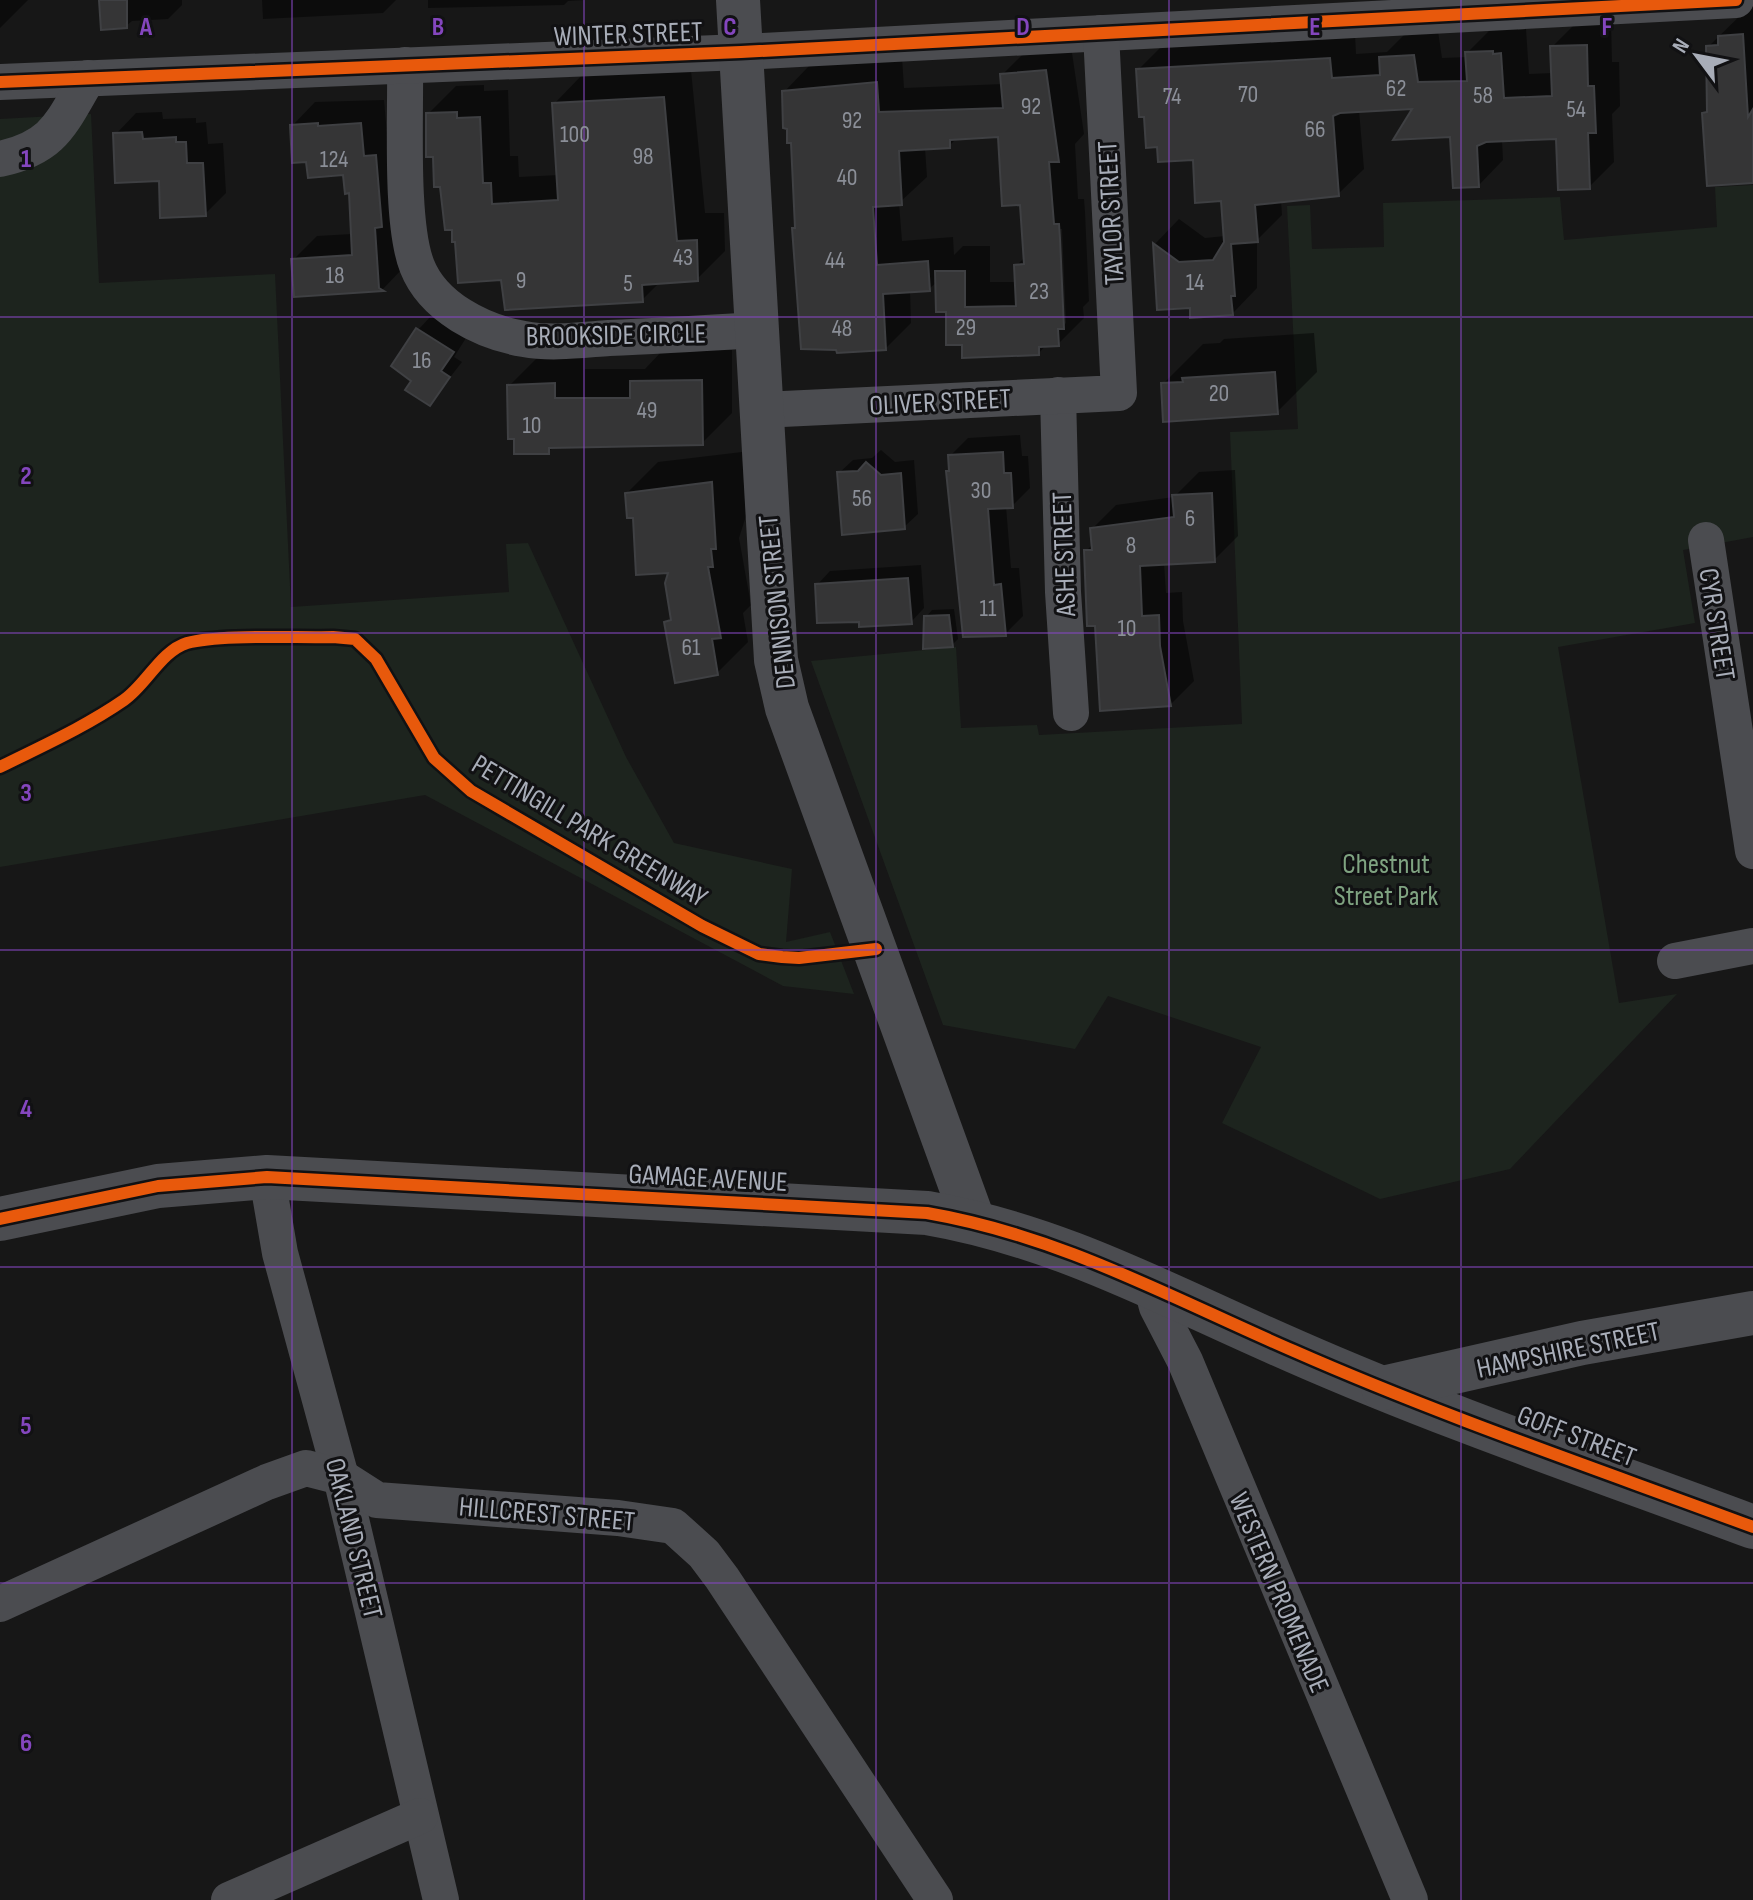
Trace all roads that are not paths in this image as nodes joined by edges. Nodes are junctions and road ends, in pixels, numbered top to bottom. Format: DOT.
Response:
graph roads {
  1 [pos="738,0"];
  2 [pos="1736,0"];
  3 [pos="1476,7"];
  4 [pos="1101,33"];
  5 [pos="741,52"];
  6 [pos="405,65"];
  7 [pos="88,78"];
  8 [pos="0,82"];
  9 [pos="0,159"];
  10 [pos="756,330"];
  11 [pos="1119,393"];
  12 [pos="1058,395"];
  13 [pos="760,410"];
  14 [pos="1706,540"];
  15 [pos="1071,713"];
  16 [pos="1753,851"];
  17 [pos="1753,946"];
  18 [pos="1675,961"];
  19 [pos="267,1177"];
  20 [pos="0,1219"];
  21 [pos="973,1220"];
  22 [pos="1151,1285"];
  23 [pos="1753,1313"];
  24 [pos="1383,1388"];
  25 [pos="341,1477"];
  26 [pos="1752,1525"];
  27 [pos="0,1604"];
  28 [pos="420,1816"];
  29 [pos="229,1900"];
  30 [pos="441,1900"];
  31 [pos="935,1900"];
  32 [pos="1410,1900"];
  1 -- 5 [label="street, DENNISON STREET"];
  2 -- 3 [label="street, WINTER STREET"];
  3 -- 4 [label="street, WINTER STREET"];
  4 -- 5 [label="street, WINTER STREET"];
  4 -- 11 [label="street, TAYLOR STREET"];
  5 -- 6 [label="street, WINTER STREET"];
  5 -- 10 [label="street, DENNISON STREET"];
  6 -- 7 [label="street, WINTER STREET"];
  6 -- 10 [label="street, BROOKSIDE CIRCLE"];
  7 -- 8 [label="street, WINTER STREET"];
  7 -- 9 [label="street"];
  10 -- 13 [label="street, DENNISON STREET"];
  11 -- 12 [label="street, OLIVER STREET"];
  12 -- 13 [label="street, OLIVER STREET"];
  12 -- 15 [label="street, ASHE STREET"];
  13 -- 21 [label="street, DENNISON STREET"];
  14 -- 16 [label="street, CYR STREET"];
  17 -- 18 [label="street"];
  19 -- 20 [label="street, GAMAGE AVENUE"];
  19 -- 21 [label="street, GAMAGE AVENUE"];
  19 -- 25 [label="street, OAKLAND STREET"];
  21 -- 22 [label="street, GAMAGE AVENUE"];
  22 -- 24 [label="street, GAMAGE AVENUE"];
  22 -- 32 [label="street, WESTERN PROMENADE"];
  23 -- 24 [label="street, HAMPSHIRE STREET"];
  24 -- 26 [label="street, GOFF STREET"];
  25 -- 27 [label="street, HILLCREST STREET"];
  25 -- 28 [label="street, OAKLAND STREET"];
  25 -- 31 [label="street, HILLCREST STREET"];
  28 -- 29 [label="street"];
  28 -- 30 [label="street, OAKLAND STREET"];
}
